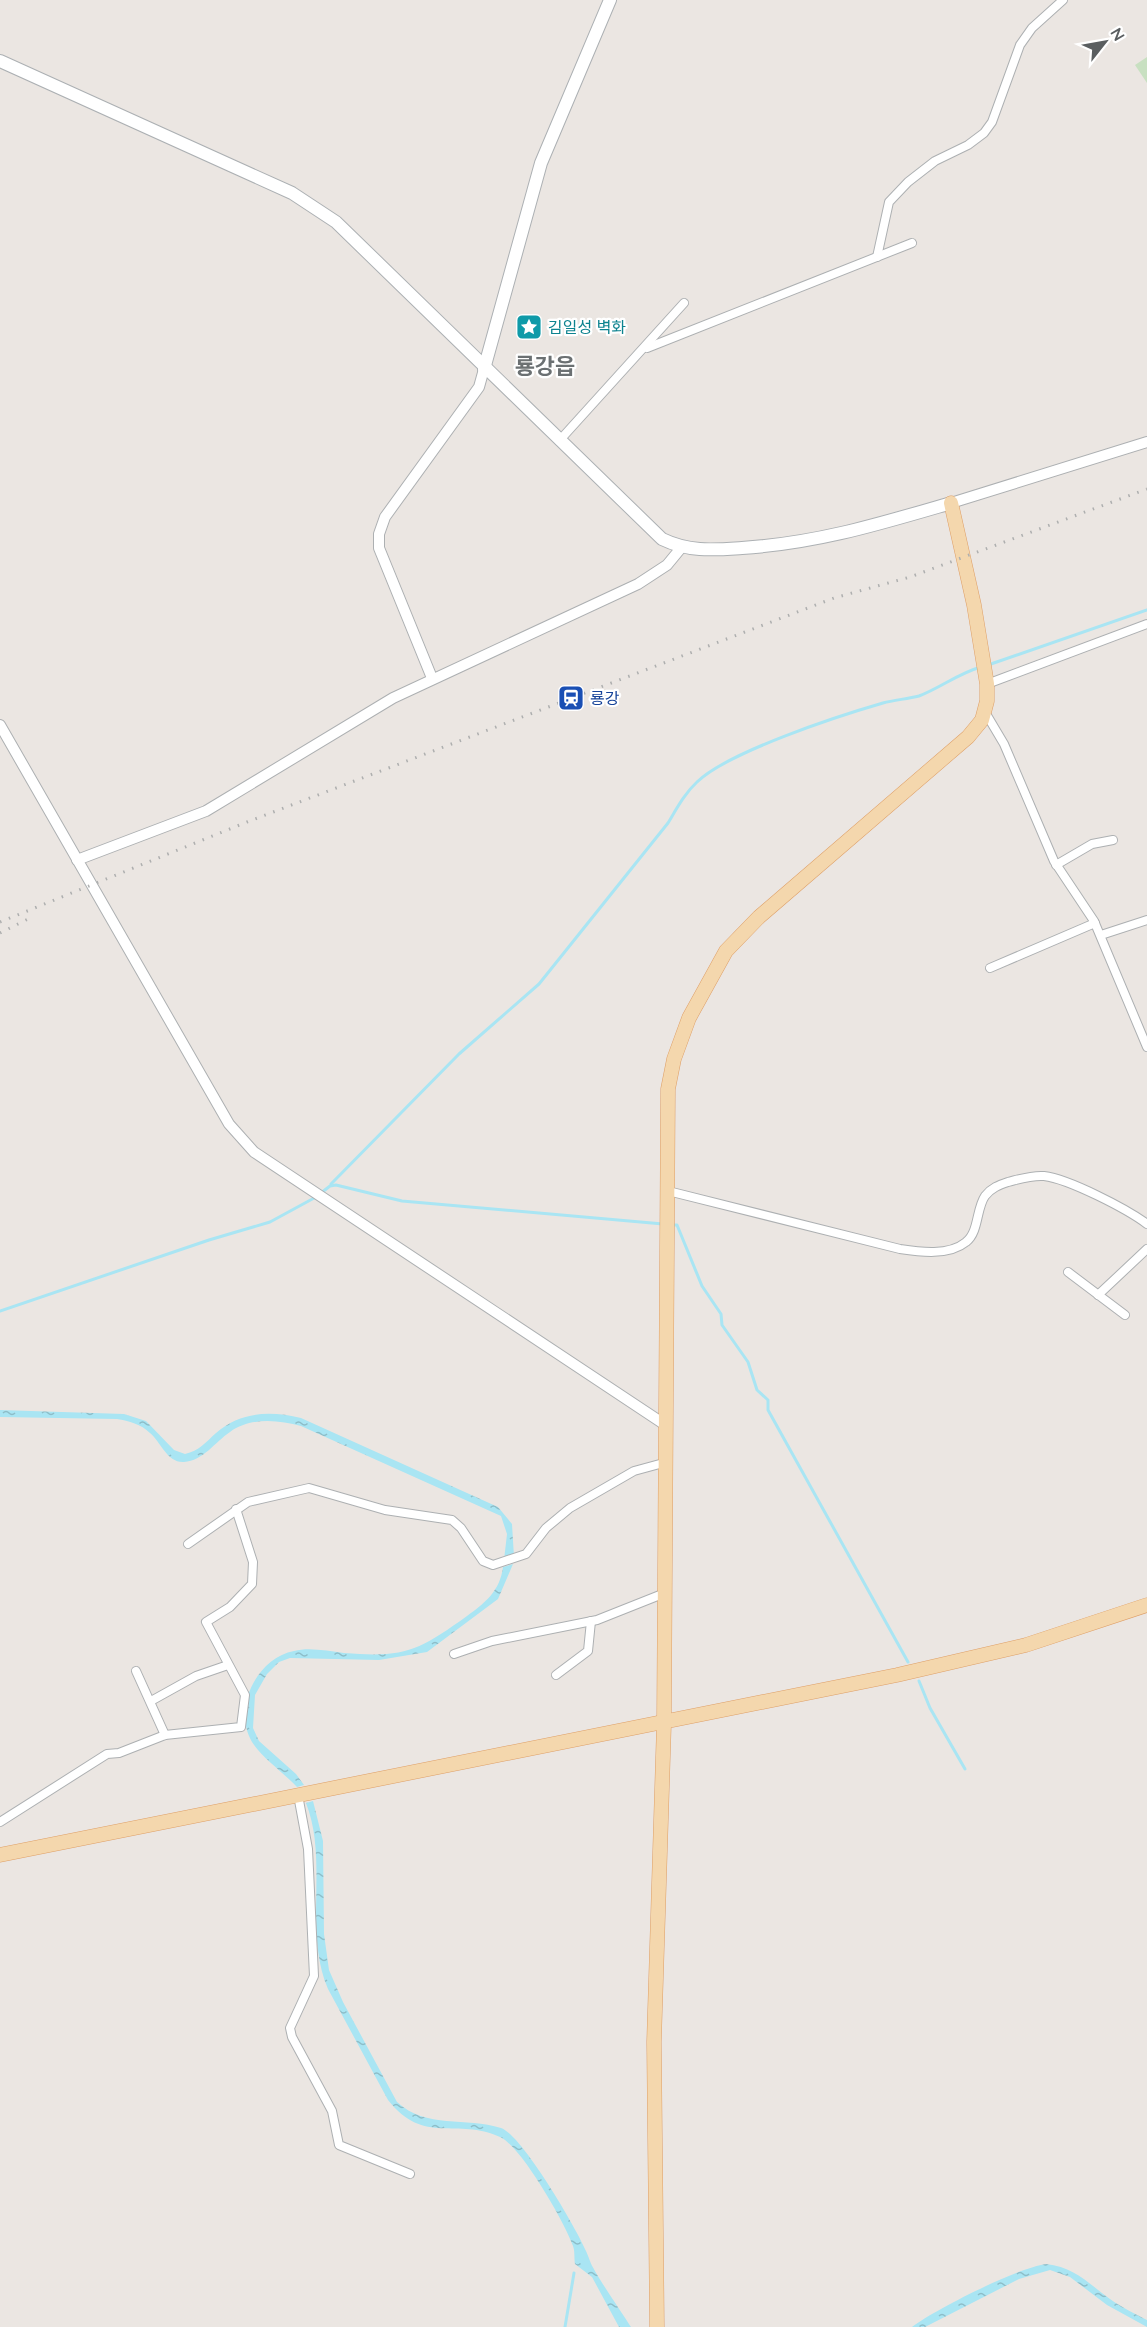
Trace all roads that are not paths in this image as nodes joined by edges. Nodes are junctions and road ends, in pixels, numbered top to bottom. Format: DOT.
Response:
graph roads {
  1 [pos="610,0"];
  2 [pos="1063,0"];
  3 [pos="0,62"];
  4 [pos="912,243"];
  5 [pos="877,257"];
  6 [pos="684,303"];
  7 [pos="647,348"];
  8 [pos="484,369"];
  9 [pos="559,441"];
  10 [pos="1147,442"];
  11 [pos="951,503"];
  12 [pos="681,548"];
  13 [pos="1147,624"];
  14 [pos="985,672"];
  15 [pos="432,678"];
  16 [pos="985,711"];
  17 [pos="0,725"];
  18 [pos="1113,840"];
  19 [pos="77,860"];
  20 [pos="1056,865"];
  21 [pos="1147,920"];
  22 [pos="1095,924"];
  23 [pos="1101,934"];
  24 [pos="990,968"];
  25 [pos="1147,1047"];
  26 [pos="668,1191"];
  27 [pos="1147,1224"];
  28 [pos="1147,1249"];
  29 [pos="1068,1272"];
  30 [pos="1098,1294"];
  31 [pos="1125,1315"];
  32 [pos="668,1426"];
  33 [pos="667,1462"];
  34 [pos="236,1509"];
  35 [pos="188,1544"];
  36 [pos="665,1593"];
  37 [pos="1147,1605"];
  38 [pos="591,1621"];
  39 [pos="454,1654"];
  40 [pos="228,1665"];
  41 [pos="136,1671"];
  42 [pos="556,1675"];
  43 [pos="151,1701"];
  44 [pos="664,1724"];
  45 [pos="165,1735"];
  46 [pos="305,1793"];
  47 [pos="0,1822"];
  48 [pos="0,1855"];
  49 [pos="410,2174"];
  50 [pos="657,2327"];
  1 -- 8 [label="main road"];
  2 -- 5 [label="street"];
  3 -- 8 [label="main road"];
  4 -- 5 [label="street"];
  5 -- 7 [label="street"];
  6 -- 7 [label="street"];
  7 -- 9 [label="street"];
  8 -- 9 [label="main road"];
  8 -- 15 [label="street"];
  9 -- 12 [label="main road"];
  10 -- 11 [label="street"];
  11 -- 12 [label="main road"];
  11 -- 14 [label="main road"];
  12 -- 15 [label="street"];
  13 -- 14 [label="street"];
  14 -- 16 [label="main road"];
  15 -- 19 [label="street"];
  16 -- 20 [label="street"];
  16 -- 26 [label="main road"];
  17 -- 19 [label="street"];
  18 -- 20 [label="street"];
  19 -- 32 [label="street"];
  20 -- 22 [label="street"];
  21 -- 23 [label="street"];
  22 -- 23 [label="street"];
  22 -- 24 [label="street"];
  23 -- 25 [label="street"];
  26 -- 27 [label="street"];
  26 -- 32 [label="main road"];
  28 -- 30 [label="street"];
  29 -- 30 [label="street"];
  30 -- 31 [label="street"];
  32 -- 33 [label="main road"];
  33 -- 34 [label="street"];
  33 -- 36 [label="main road"];
  34 -- 35 [label="street"];
  34 -- 40 [label="street"];
  36 -- 38 [label="street"];
  36 -- 44 [label="main road"];
  37 -- 44 [label="main road"];
  38 -- 39 [label="street"];
  38 -- 42 [label="street"];
  40 -- 43 [label="street"];
  40 -- 45 [label="street"];
  41 -- 43 [label="street"];
  43 -- 45 [label="street"];
  44 -- 46 [label="main road"];
  44 -- 50 [label="main road"];
  45 -- 47 [label="street"];
  46 -- 48 [label="main road"];
  46 -- 49 [label="street"];
}
